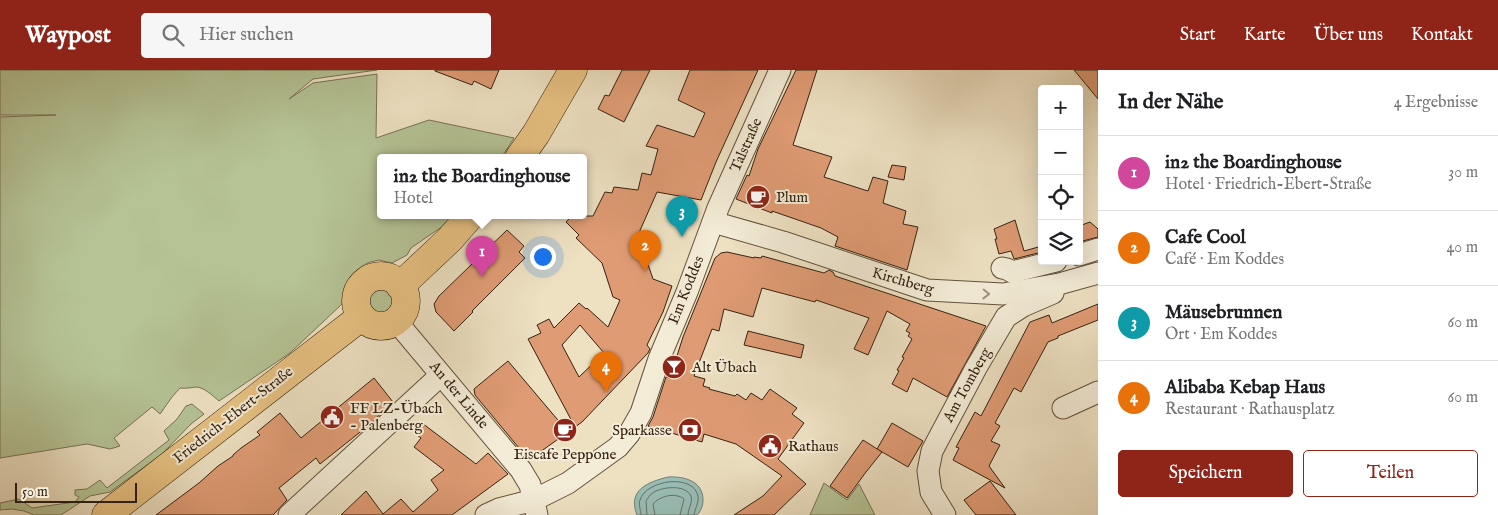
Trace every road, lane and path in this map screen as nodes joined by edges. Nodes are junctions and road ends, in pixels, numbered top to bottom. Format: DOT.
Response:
graph roads {
  1 [pos="573,70"];
  2 [pos="780,70"];
  3 [pos="522,154"];
  4 [pos="467,219"];
  5 [pos="713,222"];
  6 [pos="1098,249"];
  7 [pos="1083,254"];
  8 [pos="1041,265"];
  9 [pos="1002,268"];
  10 [pos="1098,273"];
  11 [pos="1059,284"];
  12 [pos="400,286"];
  13 [pos="361,317"];
  14 [pos="396,321"];
  15 [pos="441,375"];
  16 [pos="1098,392"];
  17 [pos="1063,408"];
  18 [pos="535,507"];
  19 [pos="106,515"];
  20 [pos="289,515"];
  21 [pos="486,515"];
  22 [pos="944,515"];
  1 -- 3 [label="main road"];
  2 -- 5 [label="street, Talstraße"];
  4 -- 12 [label="main road"];
  5 -- 11 [label="street, Kirchberg, one-way"];
  5 -- 18 [label="street, Em Koddes"];
  6 -- 7 [label="street"];
  8 -- 9 [label="street"];
  10 -- 11 [label="street, Kirchberg"];
  11 -- 22 [label="street, Am Tomberg"];
  12 -- 13 [label="main road"];
  12 -- 14 [label="main road"];
  13 -- 14 [label="main road"];
  13 -- 19 [label="main road, Friedrich-Ebert-Straße"];
  14 -- 15 [label="street, An der Linde"];
  15 -- 18 [label="street, An der Linde"];
  15 -- 20 [label="street"];
  16 -- 17 [label="street"];
  18 -- 21 [label="street, Em Koddes"];
}
